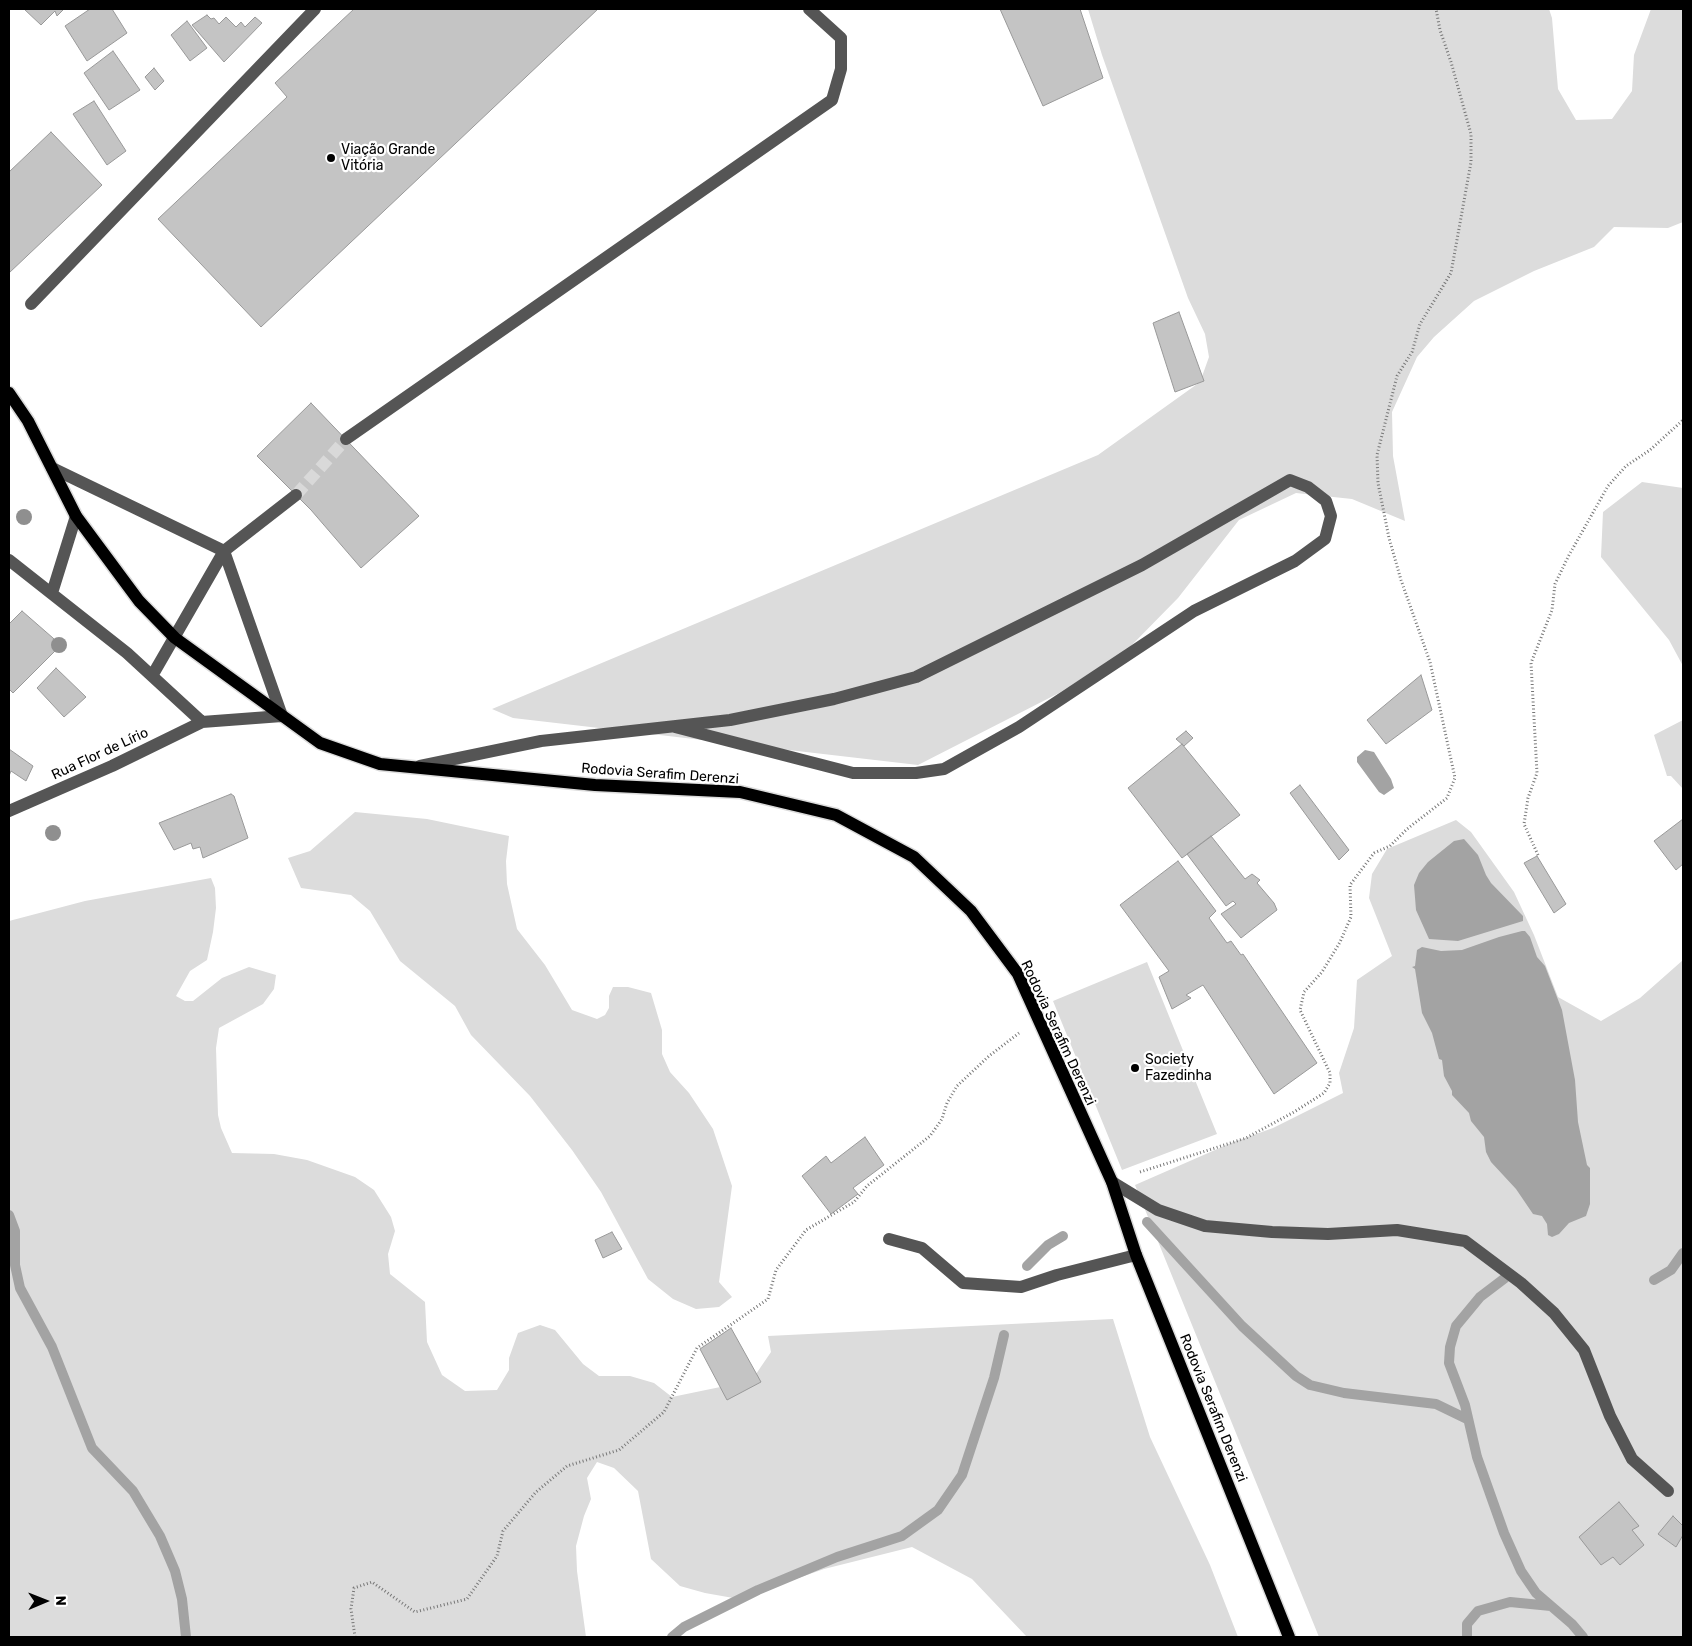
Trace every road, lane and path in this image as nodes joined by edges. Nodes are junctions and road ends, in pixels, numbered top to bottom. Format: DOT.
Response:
graph roads {
  1 [pos="315,9"];
  2 [pos="809,9"];
  3 [pos="1436,9"];
  4 [pos="31,304"];
  5 [pos="9,393"];
  6 [pos="1683,420"];
  7 [pos="346,439"];
  8 [pos="52,468"];
  9 [pos="296,495"];
  10 [pos="76,516"];
  11 [pos="224,551"];
  12 [pos="9,560"];
  13 [pos="52,593"];
  14 [pos="175,638"];
  15 [pos="152,676"];
  16 [pos="282,716"];
  17 [pos="202,722"];
  18 [pos="674,727"];
  19 [pos="415,767"];
  20 [pos="9,811"];
  21 [pos="1538,855"];
  22 [pos="1036,1020"];
  23 [pos="1112,1182"];
  24 [pos="889,1239"];
  25 [pos="1136,1255"];
  26 [pos="1668,1491"];
  27 [pos="355,1637"];
  28 [pos="1289,1637"];
  1 -- 4 [label="street"];
  2 -- 7 [label="street"];
  3 -- 23 [label="path"];
  5 -- 8 [label="main road, Rodovia Serafim Derenzi"];
  6 -- 21 [label="path"];
  8 -- 10 [label="main road, Rodovia Serafim Derenzi"];
  8 -- 11 [label="street"];
  9 -- 11 [label="street"];
  10 -- 13 [label="street"];
  10 -- 14 [label="main road, Rodovia Serafim Derenzi"];
  11 -- 14 [label="street"];
  11 -- 16 [label="street"];
  12 -- 13 [label="street"];
  13 -- 15 [label="street"];
  14 -- 15 [label="street"];
  14 -- 16 [label="main road, Rodovia Serafim Derenzi"];
  15 -- 17 [label="street"];
  16 -- 17 [label="street"];
  16 -- 19 [label="main road, Rodovia Serafim Derenzi"];
  17 -- 20 [label="street, Rua Flor de Lírio"];
  18 -- 18 [label="street"];
  18 -- 19 [label="street"];
  19 -- 22 [label="main road, Rodovia Serafim Derenzi"];
  22 -- 23 [label="main road, Rodovia Serafim Derenzi"];
  22 -- 27 [label="path"];
  23 -- 25 [label="main road, Rodovia Serafim Derenzi"];
  23 -- 26 [label="street"];
  24 -- 25 [label="street"];
  25 -- 28 [label="main road, Rodovia Serafim Derenzi"];
}
